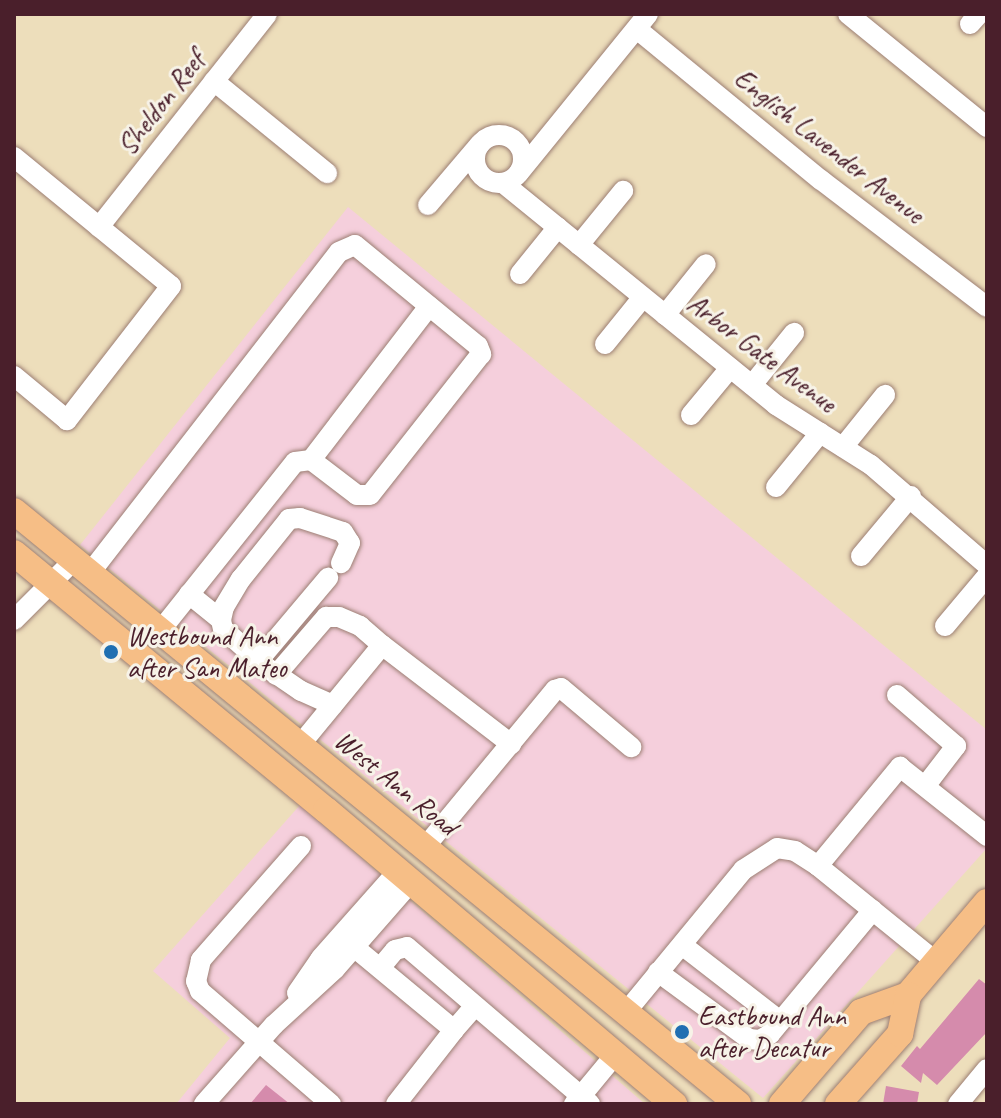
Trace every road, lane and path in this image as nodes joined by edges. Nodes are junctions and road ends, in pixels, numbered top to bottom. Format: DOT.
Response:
graph roads {
  1 [pos="267,14"];
  2 [pos="848,14"];
  3 [pos="642,21"];
  4 [pos="214,81"];
  5 [pos="987,127"];
  6 [pos="480,144"];
  7 [pos="14,157"];
  8 [pos="327,173"];
  9 [pos="510,178"];
  10 [pos="623,191"];
  11 [pos="428,205"];
  12 [pos="99,227"];
  13 [pos="558,227"];
  14 [pos="579,245"];
  15 [pos="706,264"];
  16 [pos="520,274"];
  17 [pos="643,297"];
  18 [pos="429,306"];
  19 [pos="987,307"];
  20 [pos="665,315"];
  21 [pos="794,333"];
  22 [pos="605,344"];
  23 [pos="730,368"];
  24 [pos="14,376"];
  25 [pos="752,385"];
  26 [pos="885,395"];
  27 [pos="691,415"];
  28 [pos="820,433"];
  29 [pos="843,447"];
  30 [pos="311,460"];
  31 [pos="776,487"];
  32 [pos="911,496"];
  33 [pos="14,511"];
  34 [pos="14,553"];
  35 [pos="861,556"];
  36 [pos="987,565"];
  37 [pos="82,566"];
  38 [pos="987,576"];
  39 [pos="51,583"];
  40 [pos="193,590"];
  41 [pos="14,620"];
  42 [pos="221,620"];
  43 [pos="945,626"];
  44 [pos="160,631"];
  45 [pos="382,645"];
  46 [pos="258,661"];
  47 [pos="276,675"];
  48 [pos="897,695"];
  49 [pos="333,705"];
  50 [pos="511,744"];
  51 [pos="300,745"];
  52 [pos="631,747"];
  53 [pos="926,785"];
  54 [pos="326,810"];
  55 [pos="987,836"];
  56 [pos="301,846"];
  57 [pos="425,847"];
  58 [pos="818,866"];
  59 [pos="404,877"];
  60 [pos="987,902"];
  61 [pos="873,910"];
  62 [pos="517,923"];
  63 [pos="682,945"];
  64 [pos="354,947"];
  65 [pos="936,962"];
  66 [pos="380,968"];
  67 [pos="658,972"];
  68 [pos="908,995"];
  69 [pos="474,1007"];
  70 [pos="626,1012"];
  71 [pos="780,1021"];
  72 [pos="274,1025"];
  73 [pos="454,1030"];
  74 [pos="259,1042"];
  75 [pos="615,1055"];
  76 [pos="986,1071"];
  77 [pos="582,1101"];
  78 [pos="204,1104"];
  79 [pos="331,1104"];
  80 [pos="396,1104"];
  81 [pos="674,1104"];
  82 [pos="738,1104"];
  83 [pos="782,1104"];
  84 [pos="838,1104"];
  85 [pos="958,1104"];
  1 -- 4 [label="street, Sheldon Reef"];
  2 -- 5 [label="street"];
  3 -- 9 [label="street"];
  3 -- 19 [label="street, English Lavender Avenue"];
  4 -- 8 [label="street"];
  4 -- 12 [label="street, Sheldon Reef"];
  6 -- 9 [label="street"];
  6 -- 9 [label="street"];
  6 -- 11 [label="street"];
  7 -- 12 [label="street"];
  9 -- 13 [label="street, Arbor Gate Avenue"];
  10 -- 14 [label="street"];
  12 -- 24 [label="street"];
  13 -- 14 [label="street, Arbor Gate Avenue"];
  13 -- 16 [label="street"];
  14 -- 17 [label="street, Arbor Gate Avenue"];
  15 -- 20 [label="street"];
  17 -- 20 [label="street, Arbor Gate Avenue"];
  17 -- 22 [label="street"];
  18 -- 30 [label="street"];
  18 -- 30 [label="street"];
  18 -- 37 [label="street"];
  20 -- 23 [label="street, Arbor Gate Avenue"];
  21 -- 25 [label="street"];
  23 -- 25 [label="street, Arbor Gate Avenue"];
  23 -- 27 [label="street"];
  25 -- 28 [label="street, Arbor Gate Avenue"];
  26 -- 29 [label="street"];
  28 -- 29 [label="street, Arbor Gate Avenue"];
  28 -- 31 [label="street"];
  29 -- 32 [label="street, Arbor Gate Avenue"];
  30 -- 40 [label="street"];
  32 -- 35 [label="street"];
  32 -- 36 [label="street, Arbor Gate Avenue"];
  33 -- 37 [label="main road, West Ann Road"];
  34 -- 39 [label="main road"];
  37 -- 39 [label="street"];
  37 -- 44 [label="main road, West Ann Road"];
  38 -- 43 [label="street"];
  39 -- 41 [label="street"];
  39 -- 54 [label="main road"];
  40 -- 42 [label="street"];
  40 -- 44 [label="street"];
  42 -- 46 [label="street"];
  42 -- 46 [label="street"];
  44 -- 51 [label="main road, West Ann Road"];
  45 -- 47 [label="street"];
  45 -- 49 [label="street"];
  45 -- 50 [label="street"];
  46 -- 47 [label="street"];
  47 -- 49 [label="street"];
  48 -- 53 [label="street"];
  49 -- 51 [label="street"];
  50 -- 52 [label="street"];
  50 -- 57 [label="street"];
  51 -- 57 [label="main road, West Ann Road"];
  53 -- 55 [label="street"];
  53 -- 58 [label="street"];
  54 -- 57 [label="main road"];
  54 -- 59 [label="main road"];
  56 -- 74 [label="street"];
  57 -- 62 [label="main road, West Ann Road"];
  58 -- 61 [label="street"];
  58 -- 63 [label="street"];
  59 -- 62 [label="main road"];
  59 -- 64 [label="street"];
  59 -- 72 [label="street"];
  59 -- 75 [label="main road"];
  60 -- 65 [label="main road"];
  61 -- 65 [label="street"];
  61 -- 71 [label="street"];
  62 -- 70 [label="main road, West Ann Road"];
  63 -- 67 [label="street"];
  63 -- 71 [label="street"];
  64 -- 66 [label="street"];
  64 -- 72 [label="street"];
  65 -- 68 [label="main road"];
  66 -- 69 [label="street"];
  66 -- 73 [label="street"];
  67 -- 70 [label="street"];
  67 -- 71 [label="street"];
  68 -- 83 [label="main road"];
  68 -- 84 [label="main road"];
  69 -- 73 [label="street"];
  69 -- 77 [label="street"];
  70 -- 82 [label="main road, West Ann Road"];
  72 -- 74 [label="street"];
  73 -- 80 [label="street"];
  74 -- 78 [label="street"];
  74 -- 79 [label="street"];
  75 -- 77 [label="street"];
  75 -- 81 [label="main road"];
  76 -- 85 [label="street"];
}
